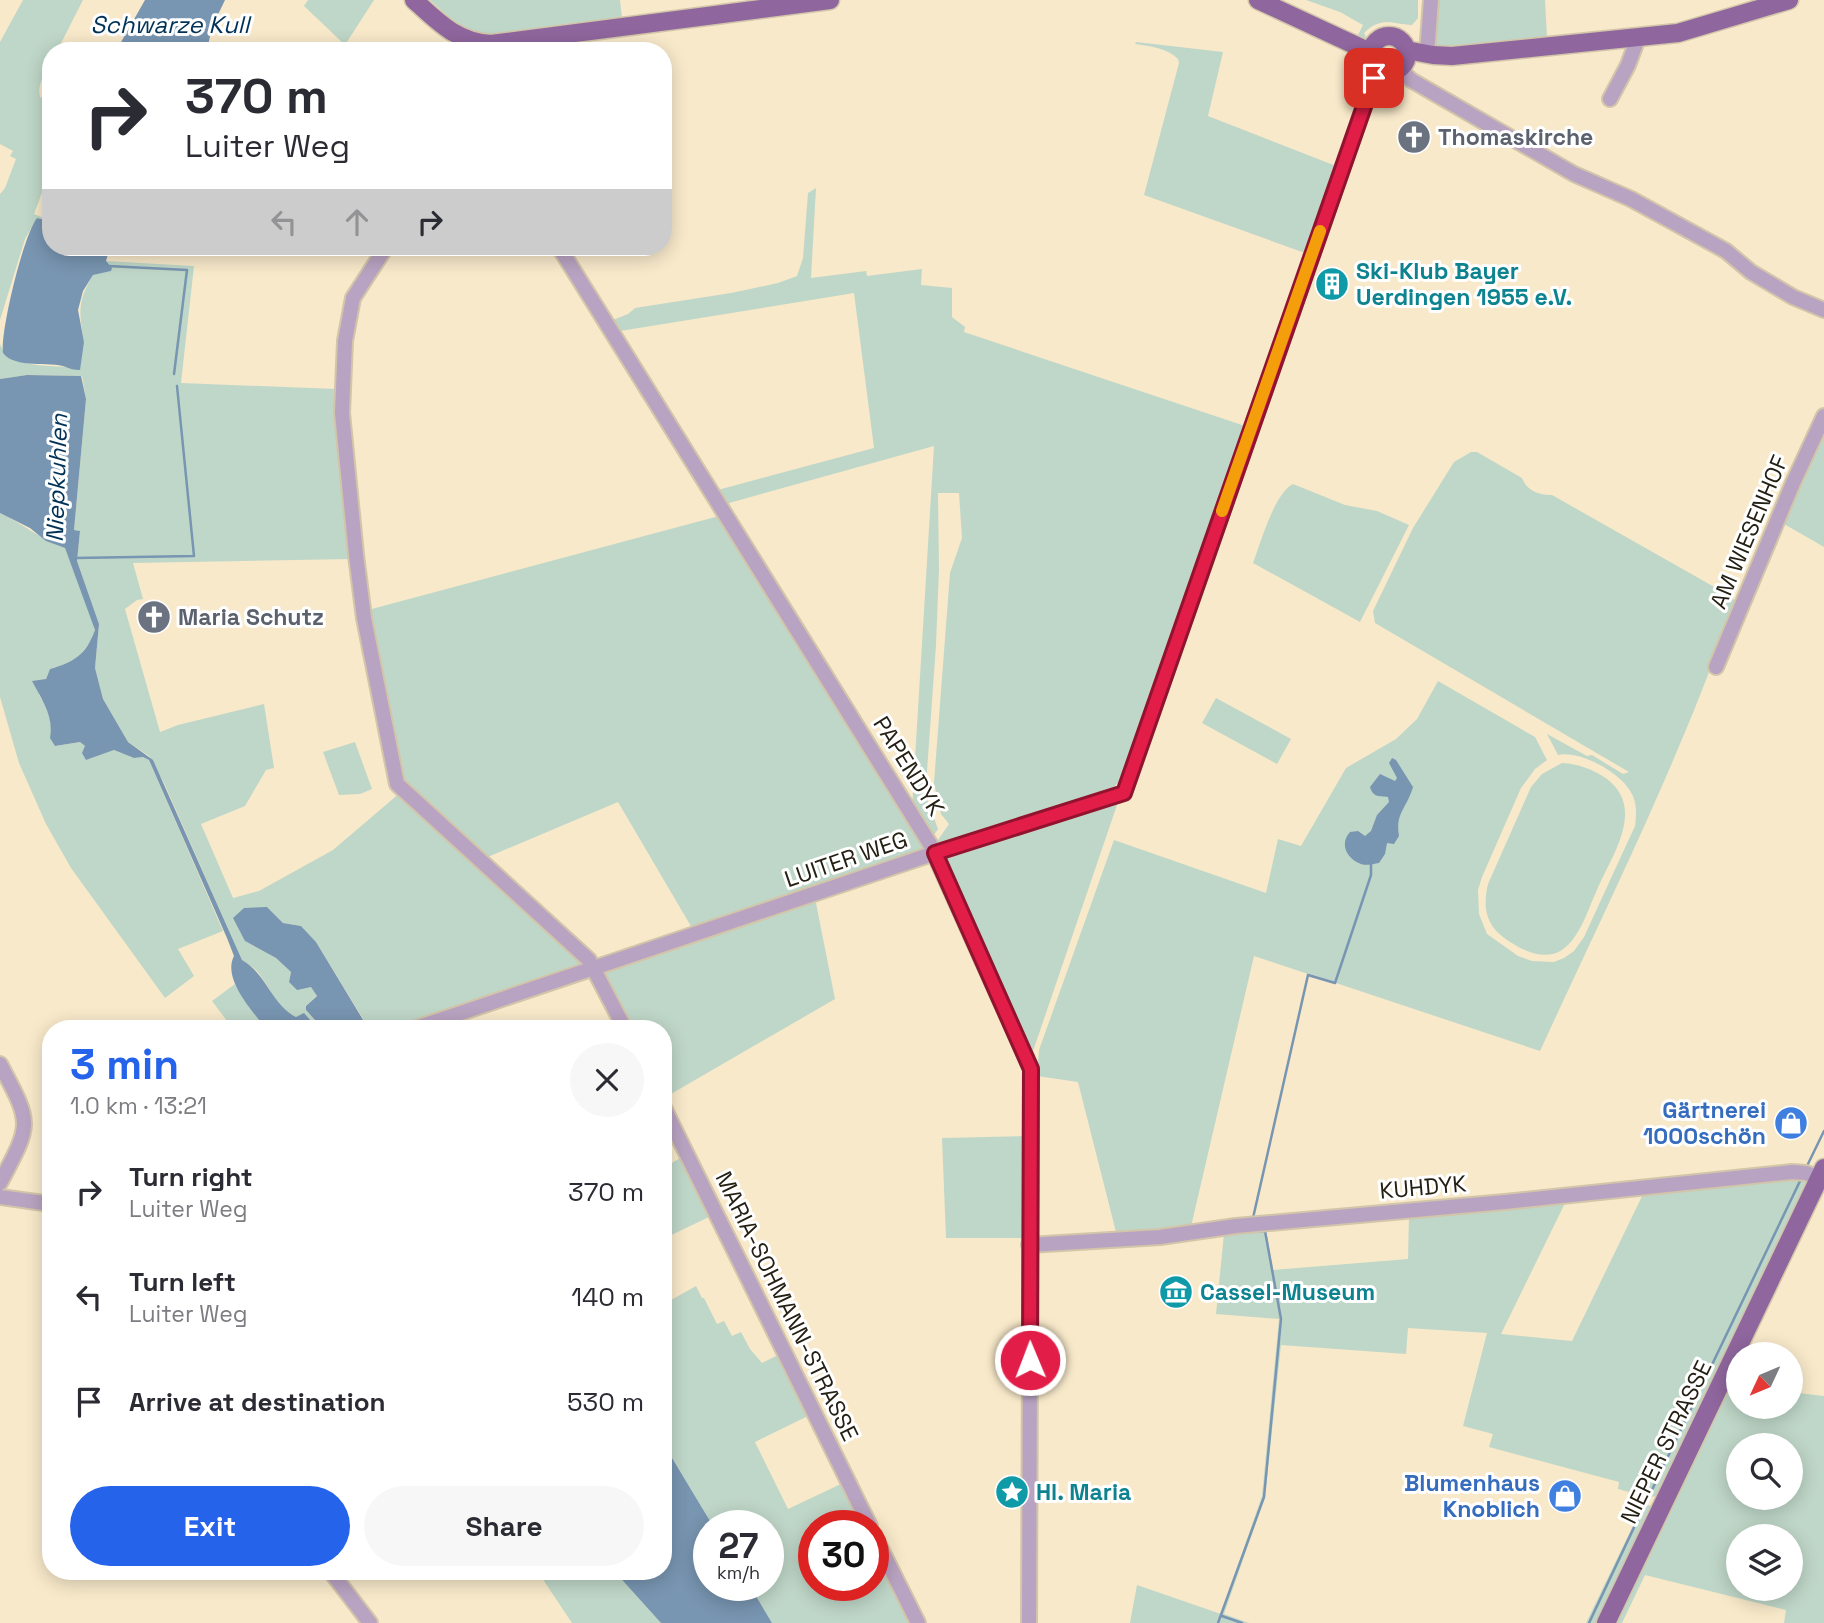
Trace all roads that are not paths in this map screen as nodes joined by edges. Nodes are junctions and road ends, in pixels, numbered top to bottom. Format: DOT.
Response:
graph roads {
  1 [pos="414,0"];
  2 [pos="830,0"];
  3 [pos="1258,0"];
  4 [pos="1431,0"];
  5 [pos="1789,0"];
  6 [pos="1637,38"];
  7 [pos="460,42"];
  8 [pos="517,42"];
  9 [pos="1406,50"];
  10 [pos="1427,54"];
  11 [pos="1376,61"];
  12 [pos="1399,69"];
  13 [pos="1610,99"];
  14 [pos="380,256"];
  15 [pos="565,256"];
  16 [pos="1824,310"];
  17 [pos="1824,415"];
  18 [pos="1716,667"];
  19 [pos="935,853"];
  20 [pos="595,968"];
  21 [pos="440,1020"];
  22 [pos="621,1020"];
  23 [pos="0,1064"];
  24 [pos="672,1125"];
  25 [pos="1822,1173"];
  26 [pos="0,1183"];
  27 [pos="0,1197"];
  28 [pos="42,1202"];
  29 [pos="1029,1245"];
  30 [pos="862,1510"];
  31 [pos="889,1565"];
  32 [pos="337,1580"];
  33 [pos="370,1623"];
  34 [pos="918,1623"];
  35 [pos="1029,1623"];
  36 [pos="1606,1623"];
  1 -- 7 [label="main road"];
  2 -- 8 [label="main road"];
  3 -- 11 [label="main road"];
  4 -- 10 [label="street"];
  5 -- 6 [label="main road"];
  6 -- 10 [label="main road"];
  6 -- 13 [label="street"];
  9 -- 10 [label="main road"];
  9 -- 11 [label="main road"];
  9 -- 12 [label="main road"];
  11 -- 12 [label="main road"];
  11 -- 19 [label="street, LUITER WEG"];
  12 -- 16 [label="street"];
  14 -- 20 [label="street"];
  15 -- 19 [label="street, PAPENDYK"];
  17 -- 18 [label="street, AM WIESENHOF"];
  19 -- 20 [label="street, LUITER WEG"];
  19 -- 29 [label="street, PAPENDYK"];
  20 -- 21 [label="street, LUITER WEG"];
  20 -- 22 [label="street"];
  23 -- 26 [label="street"];
  24 -- 30 [label="street, MARIA-SOHMANN-STRASSE"];
  25 -- 29 [label="street, KUHDYK"];
  25 -- 36 [label="main road, NIEPER STRASSE"];
  27 -- 28 [label="street"];
  29 -- 35 [label="street, PAPENDYK"];
  31 -- 34 [label="street"];
  32 -- 33 [label="street"];
}
